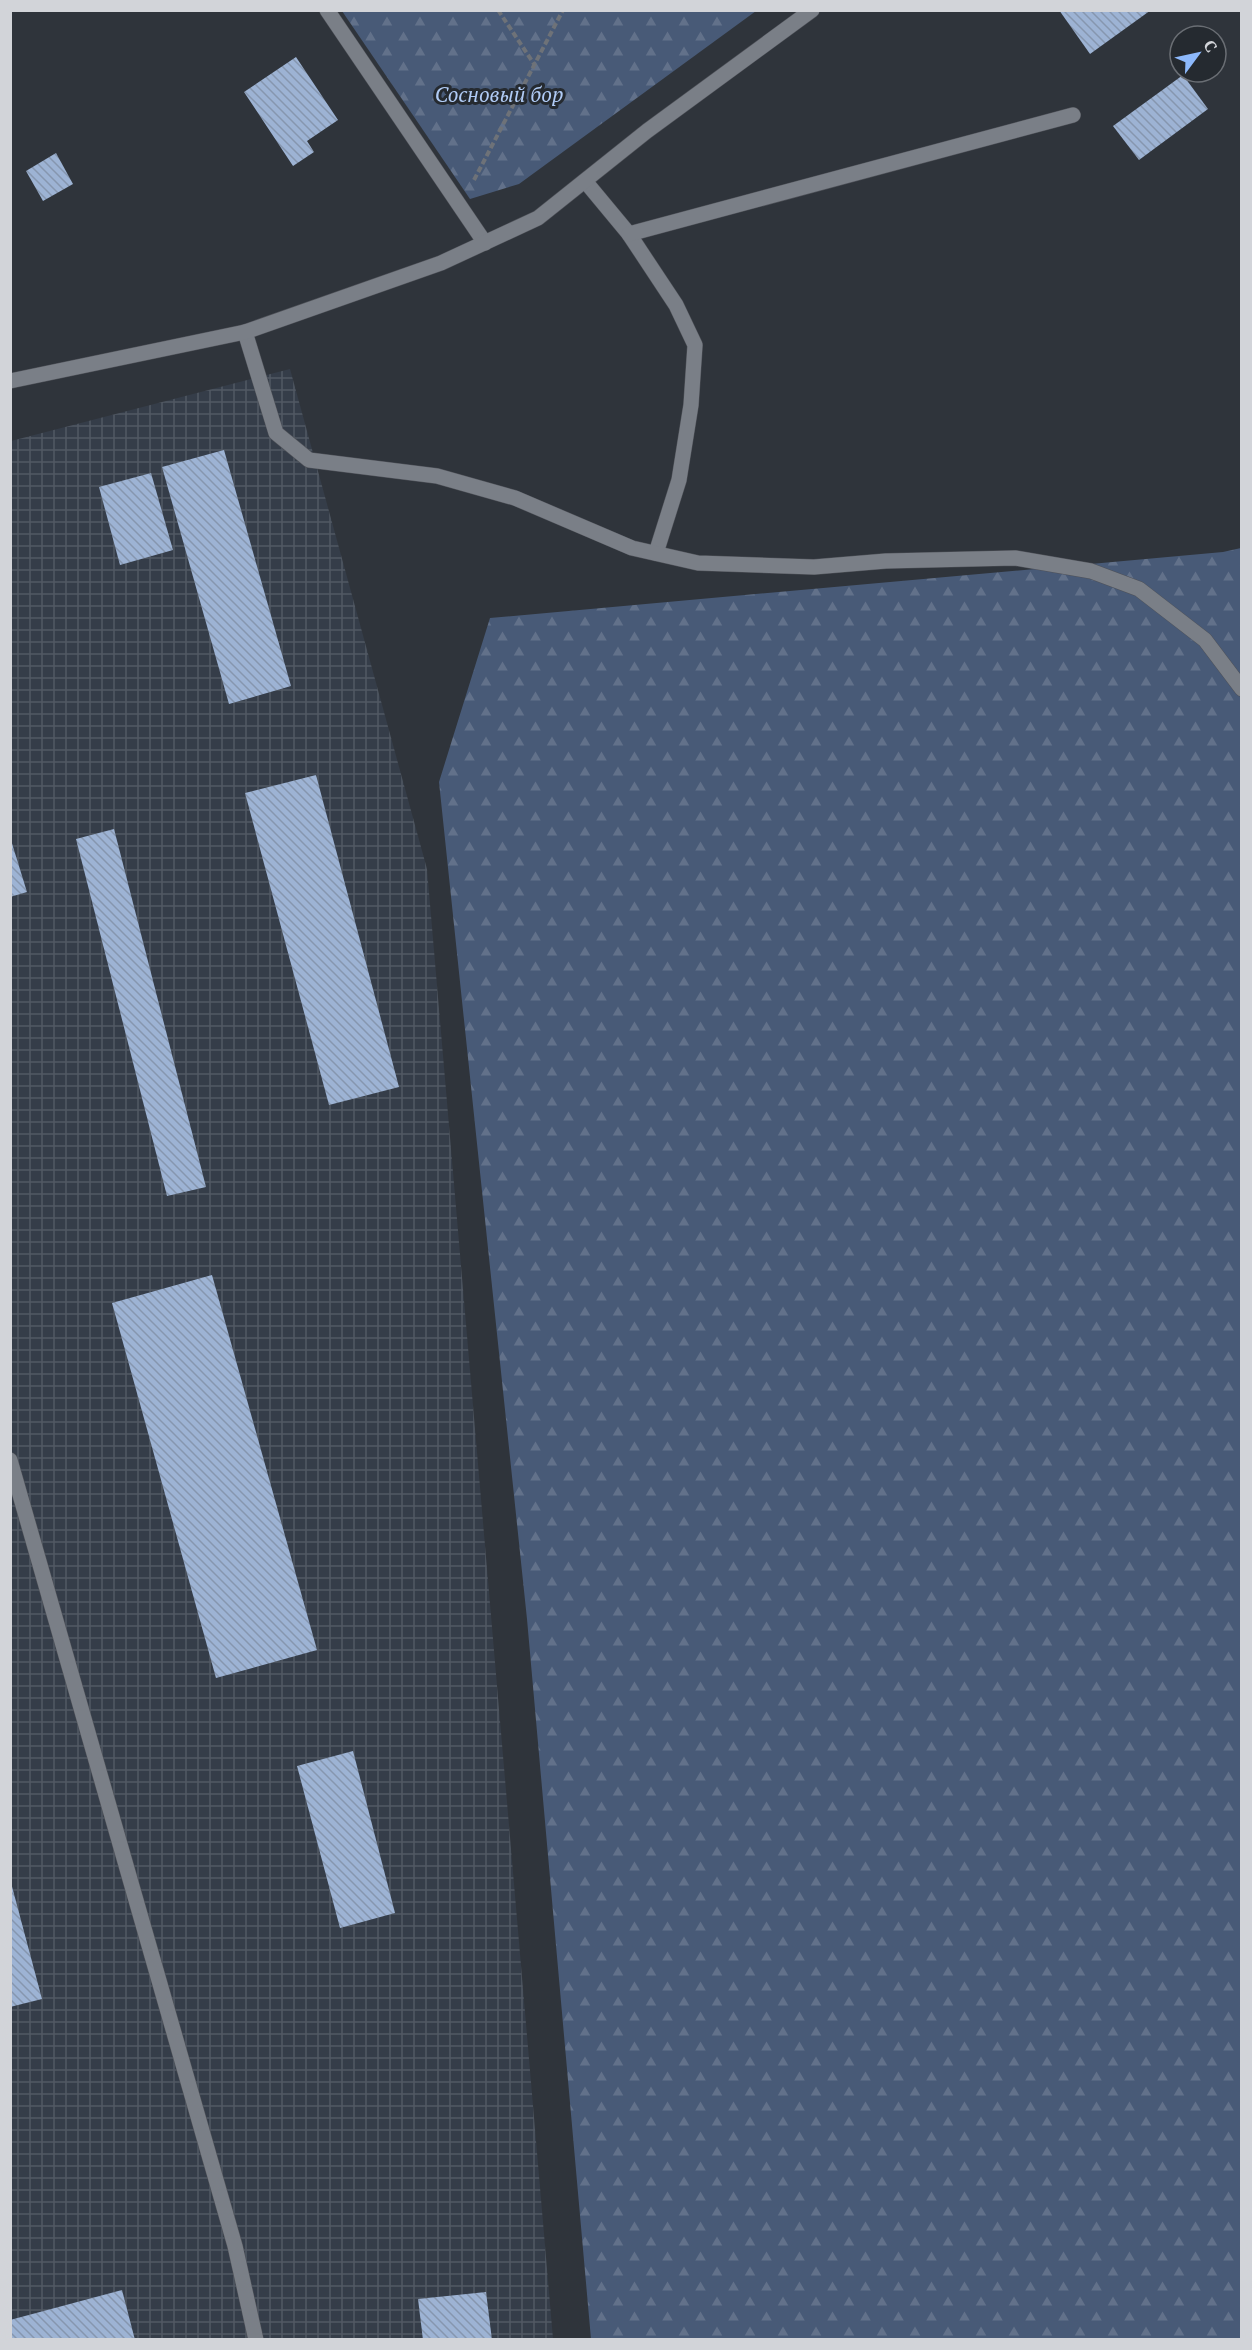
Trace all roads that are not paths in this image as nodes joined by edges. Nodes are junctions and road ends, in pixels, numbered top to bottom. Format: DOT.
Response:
graph roads {
  1 [pos="327,10"];
  2 [pos="812,10"];
  3 [pos="1073,115"];
  4 [pos="585,181"];
  5 [pos="629,234"];
  6 [pos="484,243"];
  7 [pos="245,333"];
  8 [pos="10,381"];
  9 [pos="656,553"];
  10 [pos="1242,689"];
  11 [pos="10,1460"];
  12 [pos="256,2340"];
  1 -- 6 [label="street"];
  2 -- 4 [label="street"];
  3 -- 5 [label="street"];
  4 -- 5 [label="street"];
  4 -- 6 [label="street"];
  5 -- 9 [label="street"];
  6 -- 7 [label="street"];
  7 -- 8 [label="street"];
  7 -- 9 [label="street"];
  9 -- 10 [label="street"];
  11 -- 12 [label="street"];
}
